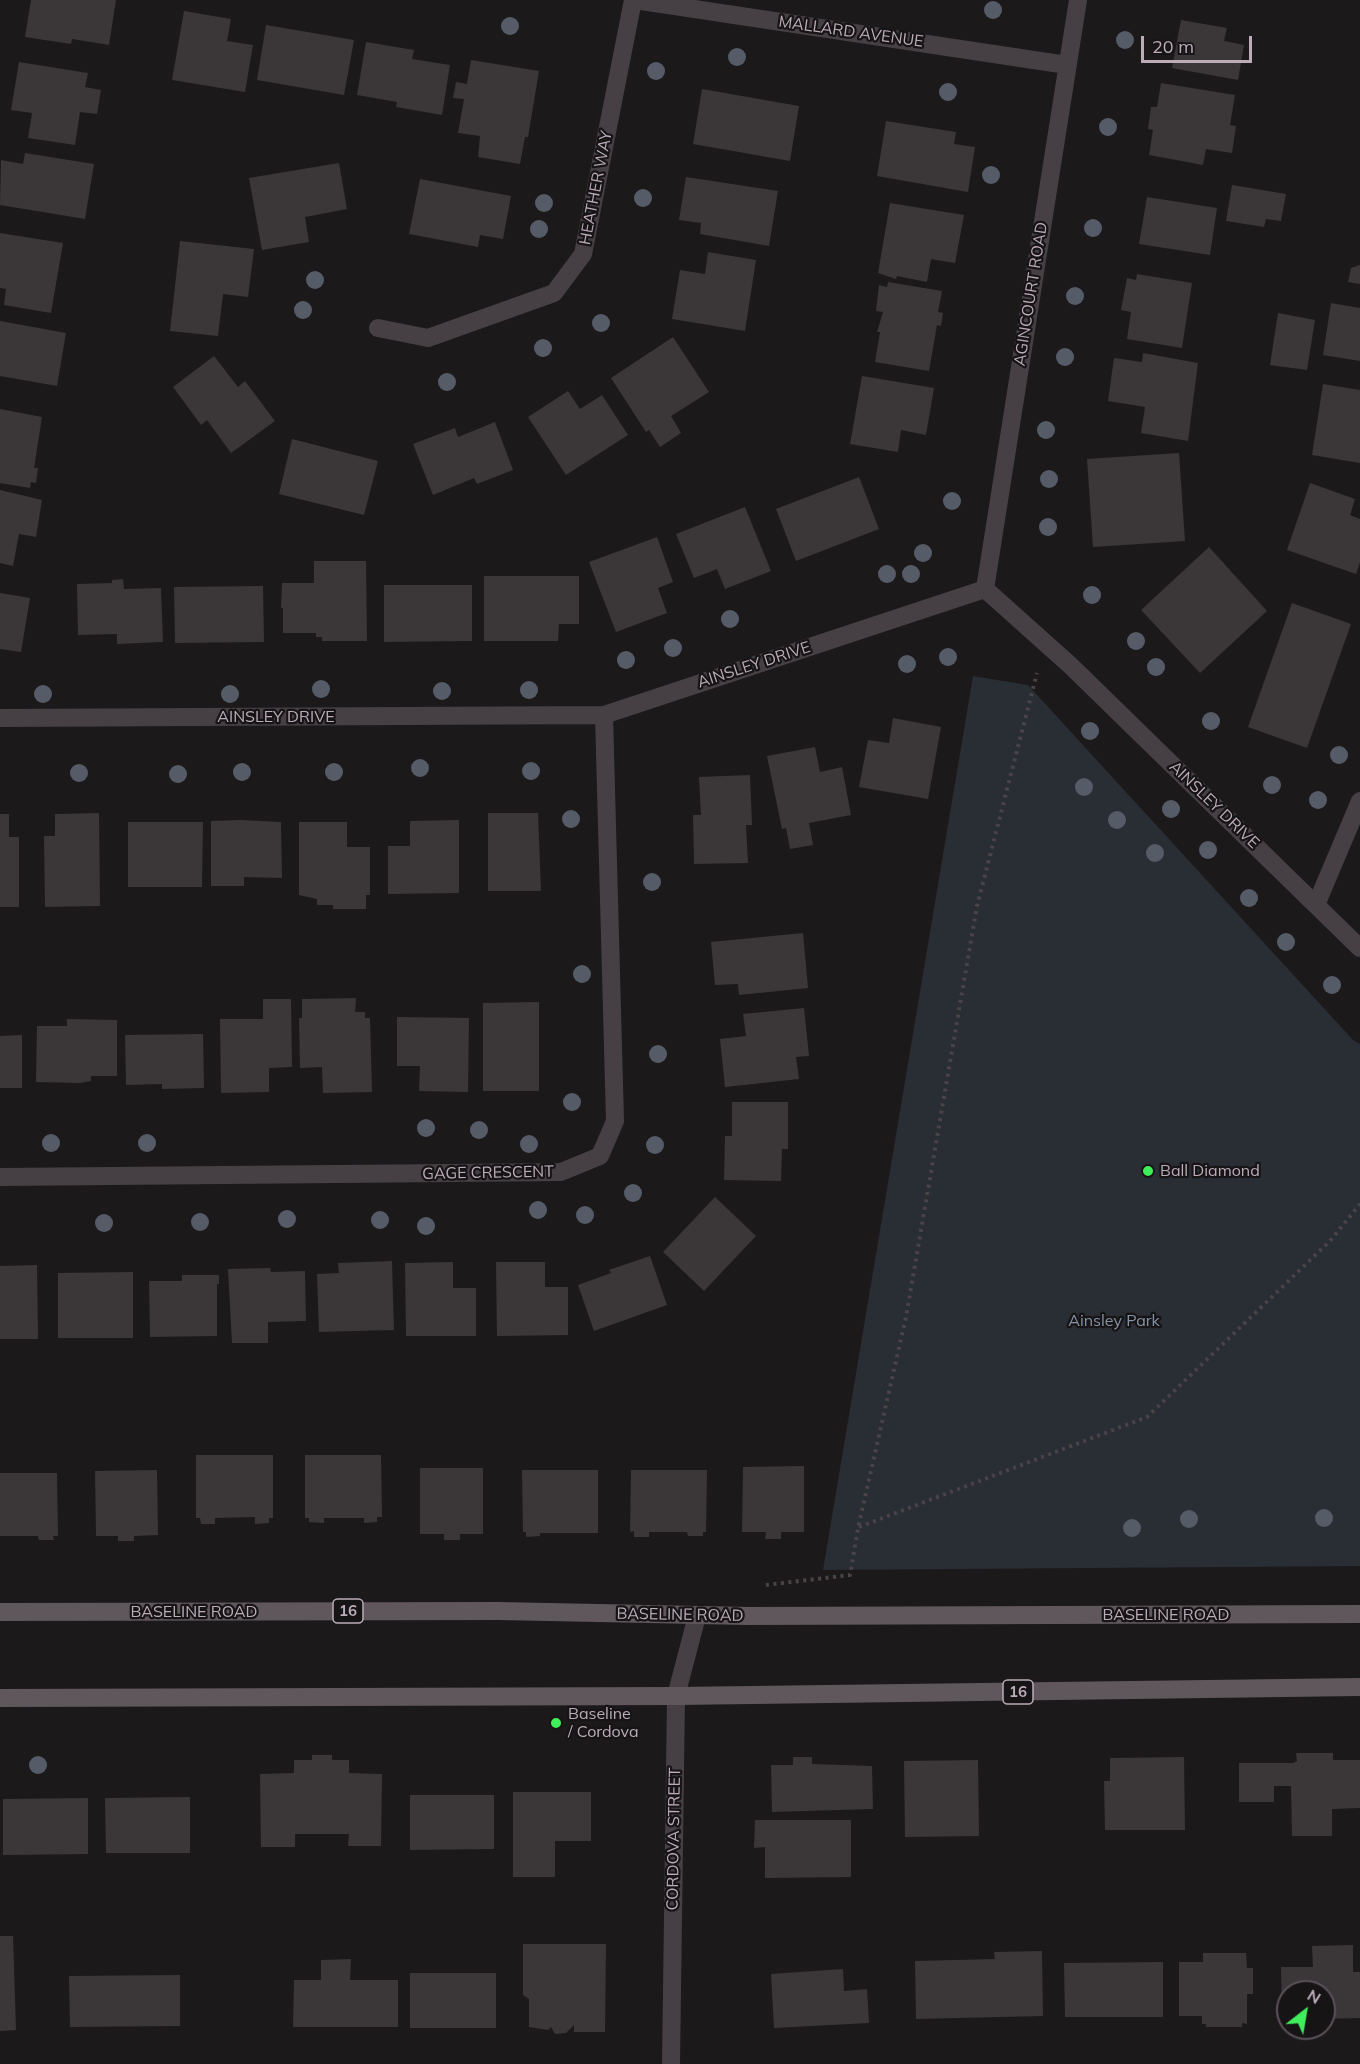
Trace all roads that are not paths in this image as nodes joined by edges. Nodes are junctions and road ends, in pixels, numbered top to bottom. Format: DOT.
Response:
graph roads {
  1 [pos="634,0"];
  2 [pos="1078,0"];
  3 [pos="1067,65"];
  4 [pos="378,328"];
  5 [pos="985,589"];
  6 [pos="604,715"];
  7 [pos="0,718"];
  8 [pos="1360,801"];
  9 [pos="1316,904"];
  10 [pos="1360,948"];
  11 [pos="0,1177"];
  12 [pos="0,1612"];
  13 [pos="1360,1614"];
  14 [pos="697,1616"];
  15 [pos="1360,1687"];
  16 [pos="676,1696"];
  17 [pos="0,1698"];
  18 [pos="671,2064"];
  1 -- 3 [label="street, MALLARD AVENUE"];
  1 -- 4 [label="street, HEATHER WAY"];
  2 -- 3 [label="street, AGINCOURT ROAD"];
  3 -- 5 [label="street, AGINCOURT ROAD"];
  5 -- 6 [label="street, AINSLEY DRIVE"];
  5 -- 9 [label="street, AINSLEY DRIVE"];
  6 -- 7 [label="street, AINSLEY DRIVE"];
  6 -- 11 [label="street, GAGE CRESCENT"];
  8 -- 9 [label="street"];
  9 -- 10 [label="street, AINSLEY DRIVE"];
  12 -- 14 [label="main road, BASELINE ROAD / 16"];
  13 -- 14 [label="main road, BASELINE ROAD / 16"];
  14 -- 16 [label="street, CORDOVA STREET"];
  15 -- 16 [label="main road, 16"];
  16 -- 17 [label="main road, 16"];
  16 -- 18 [label="street, CORDOVA STREET"];
}
